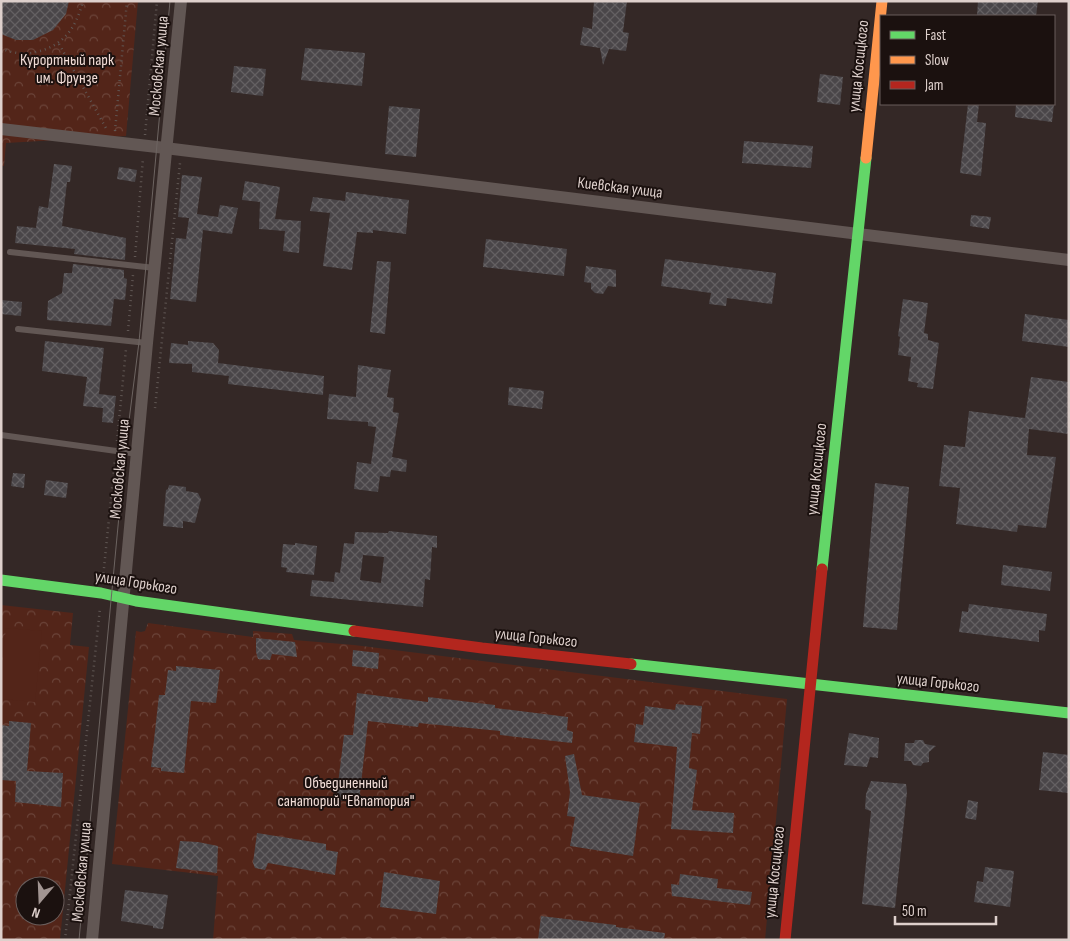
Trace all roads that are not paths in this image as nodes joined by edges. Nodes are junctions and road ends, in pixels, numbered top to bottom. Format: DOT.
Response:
graph roads {
  1 [pos="181,1"];
  2 [pos="882,1"];
  3 [pos="881,15"];
  4 [pos="880,20"];
  5 [pos="1,129"];
  6 [pos="167,148"];
  7 [pos="858,234"];
  8 [pos="10,252"];
  9 [pos="1069,260"];
  10 [pos="155,268"];
  11 [pos="18,330"];
  12 [pos="147,343"];
  13 [pos="1,435"];
  14 [pos="138,454"];
  15 [pos="1,580"];
  16 [pos="124,599"];
  17 [pos="810,685"];
  18 [pos="1069,713"];
  19 [pos="92,940"];
  20 [pos="785,940"];
  1 -- 6 [label="street, Московская улица"];
  2 -- 3 [label="street, улица Косицкого"];
  4 -- 7 [label="street, улица Косицкого"];
  5 -- 6 [label="street, Киевская улица"];
  6 -- 7 [label="street, Киевская улица"];
  6 -- 10 [label="street, Московская улица"];
  7 -- 9 [label="street, Киевская улица"];
  7 -- 17 [label="street, улица Косицкого"];
  8 -- 10 [label="lane"];
  10 -- 12 [label="street, Московская улица"];
  11 -- 12 [label="lane"];
  12 -- 14 [label="street, Московская улица"];
  13 -- 14 [label="lane"];
  14 -- 16 [label="street, Московская улица"];
  15 -- 16 [label="street, улица Горького"];
  16 -- 17 [label="street, улица Горького"];
  16 -- 19 [label="street, Московская улица"];
  17 -- 18 [label="street, улица Горького"];
  17 -- 20 [label="street, улица Косицкого"];
}
